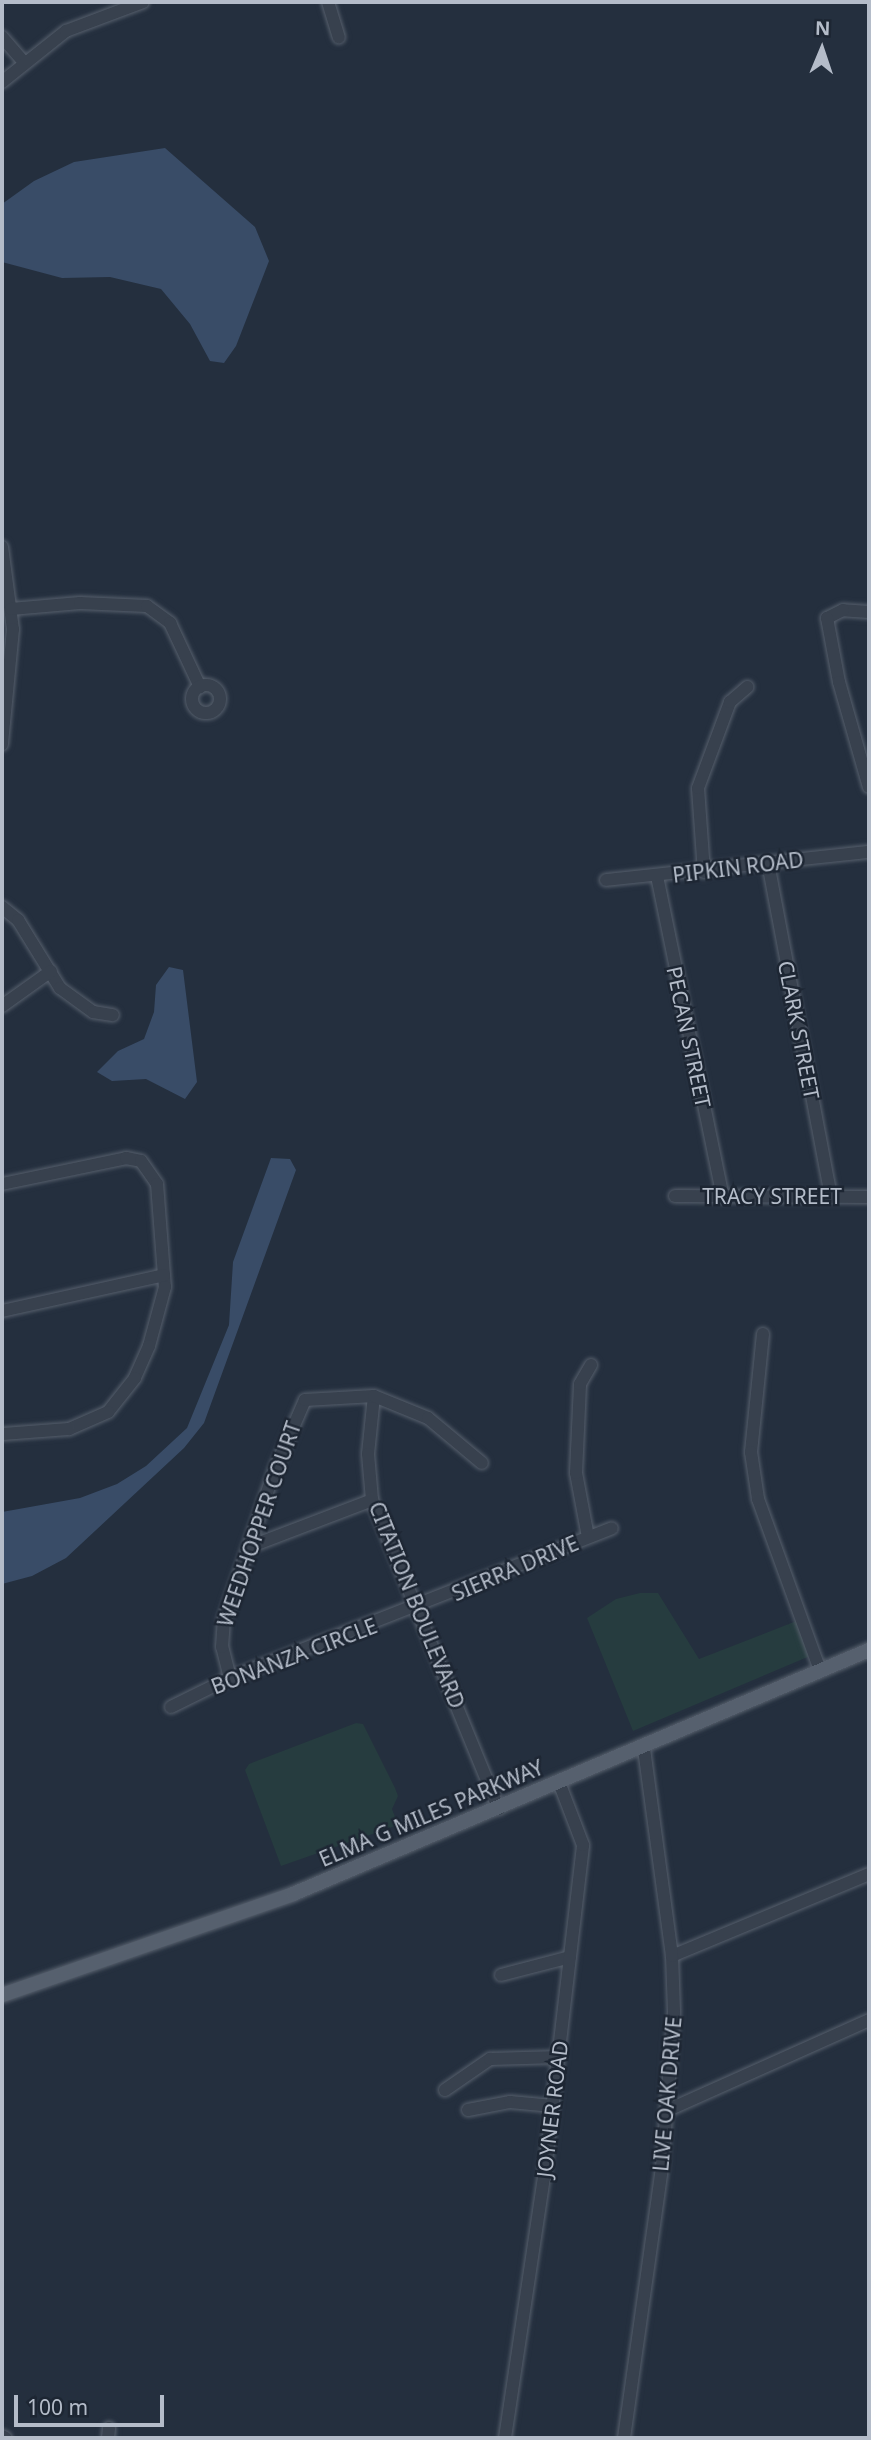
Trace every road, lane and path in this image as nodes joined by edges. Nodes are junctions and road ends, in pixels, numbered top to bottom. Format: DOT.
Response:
graph roads {
  1 [pos="143,2"];
  2 [pos="328,2"];
  3 [pos="2,37"];
  4 [pos="339,37"];
  5 [pos="24,62"];
  6 [pos="2,82"];
  7 [pos="2,547"];
  8 [pos="10,609"];
  9 [pos="869,612"];
  10 [pos="200,687"];
  11 [pos="747,687"];
  12 [pos="2,744"];
  13 [pos="869,787"];
  14 [pos="869,852"];
  15 [pos="768,863"];
  16 [pos="704,872"];
  17 [pos="657,876"];
  18 [pos="606,880"];
  19 [pos="2,907"];
  20 [pos="51,971"];
  21 [pos="2,1006"];
  22 [pos="113,1015"];
  23 [pos="2,1184"];
  24 [pos="675,1196"];
  25 [pos="831,1196"];
  26 [pos="723,1197"];
  27 [pos="869,1197"];
  28 [pos="164,1275"];
  29 [pos="2,1311"];
  30 [pos="763,1334"];
  31 [pos="591,1365"];
  32 [pos="374,1396"];
  33 [pos="2,1434"];
  34 [pos="482,1463"];
  35 [pos="372,1500"];
  36 [pos="611,1528"];
  37 [pos="588,1537"];
  38 [pos="248,1547"];
  39 [pos="419,1607"];
  40 [pos="869,1650"];
  41 [pos="820,1670"];
  42 [pos="230,1678"];
  43 [pos="171,1707"];
  44 [pos="644,1749"];
  45 [pos="559,1782"];
  46 [pos="499,1809"];
  47 [pos="869,1874"];
  48 [pos="672,1956"];
  49 [pos="570,1957"];
  50 [pos="501,1975"];
  51 [pos="2,1996"];
  52 [pos="869,2020"];
  53 [pos="559,2057"];
  54 [pos="445,2090"];
  55 [pos="553,2106"];
  56 [pos="468,2110"];
  57 [pos="668,2110"];
  58 [pos="505,2438"];
  59 [pos="624,2438"];
  1 -- 5 [label="street"];
  2 -- 4 [label="street"];
  3 -- 5 [label="street"];
  5 -- 6 [label="street"];
  7 -- 8 [label="street"];
  8 -- 10 [label="street"];
  8 -- 12 [label="street"];
  9 -- 13 [label="street"];
  11 -- 16 [label="street"];
  14 -- 15 [label="street, PIPKIN ROAD"];
  15 -- 16 [label="street, PIPKIN ROAD"];
  15 -- 25 [label="street, CLARK STREET"];
  16 -- 17 [label="street, PIPKIN ROAD"];
  17 -- 18 [label="street, PIPKIN ROAD"];
  17 -- 26 [label="street, PECAN STREET"];
  19 -- 20 [label="street"];
  20 -- 21 [label="street"];
  20 -- 22 [label="street"];
  23 -- 28 [label="street"];
  24 -- 26 [label="street, TRACY STREET"];
  25 -- 26 [label="street, TRACY STREET"];
  25 -- 27 [label="street, TRACY STREET"];
  28 -- 29 [label="street"];
  28 -- 33 [label="street"];
  30 -- 41 [label="street"];
  31 -- 37 [label="street"];
  32 -- 34 [label="street, WEEDHOPPER COURT"];
  32 -- 35 [label="street, CITATION BOULEVARD"];
  32 -- 38 [label="street, WEEDHOPPER COURT"];
  35 -- 38 [label="street"];
  35 -- 39 [label="street, CITATION BOULEVARD"];
  36 -- 37 [label="street, SIERRA DRIVE"];
  37 -- 39 [label="street, SIERRA DRIVE"];
  38 -- 42 [label="street, WEEDHOPPER COURT"];
  39 -- 42 [label="street, BONANZA CIRCLE"];
  39 -- 46 [label="street, CITATION BOULEVARD"];
  40 -- 41 [label="main road, ELMA G MILES PARKWAY"];
  41 -- 44 [label="main road, ELMA G MILES PARKWAY"];
  42 -- 43 [label="street, BONANZA CIRCLE"];
  44 -- 45 [label="main road, ELMA G MILES PARKWAY"];
  44 -- 48 [label="street, LIVE OAK DRIVE"];
  45 -- 46 [label="main road, ELMA G MILES PARKWAY"];
  45 -- 49 [label="street, JOYNER ROAD"];
  46 -- 51 [label="main road, ELMA G MILES PARKWAY"];
  47 -- 48 [label="street"];
  48 -- 57 [label="street, LIVE OAK DRIVE"];
  49 -- 50 [label="street"];
  49 -- 53 [label="street, JOYNER ROAD"];
  52 -- 57 [label="street"];
  53 -- 54 [label="street"];
  53 -- 55 [label="street, JOYNER ROAD"];
  55 -- 56 [label="street"];
  55 -- 58 [label="street, JOYNER ROAD"];
  57 -- 59 [label="street, LIVE OAK DRIVE"];
}
